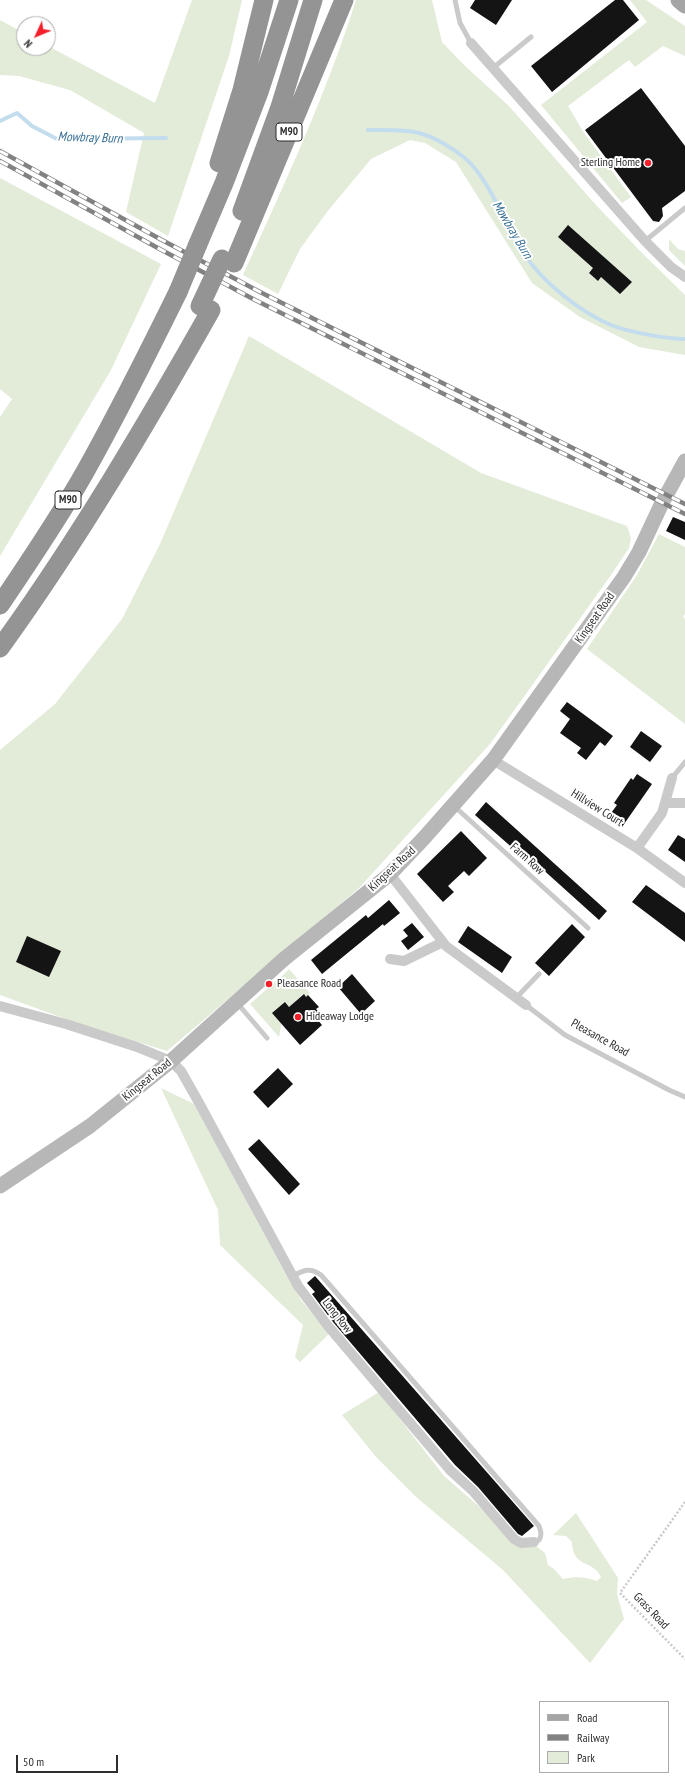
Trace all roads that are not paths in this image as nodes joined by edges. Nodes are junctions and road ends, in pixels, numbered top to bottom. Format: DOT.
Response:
graph roads {
  1 [pos="264,0"];
  2 [pos="289,0"];
  3 [pos="313,0"];
  4 [pos="344,0"];
  5 [pos="455,0"];
  6 [pos="679,0"];
  7 [pos="685,5"];
  8 [pos="531,37"];
  9 [pos="471,43"];
  10 [pos="493,68"];
  11 [pos="685,208"];
  12 [pos="645,241"];
  13 [pos="195,244"];
  14 [pos="228,261"];
  15 [pos="685,277"];
  16 [pos="685,461"];
  17 [pos="0,605"];
  18 [pos="0,648"];
  19 [pos="493,760"];
  20 [pos="685,762"];
  21 [pos="672,778"];
  22 [pos="665,803"];
  23 [pos="685,803"];
  24 [pos="453,805"];
  25 [pos="637,848"];
  26 [pos="390,874"];
  27 [pos="685,883"];
  28 [pos="588,928"];
  29 [pos="443,942"];
  30 [pos="390,959"];
  31 [pos="539,974"];
  32 [pos="516,998"];
  33 [pos="236,1001"];
  34 [pos="526,1005"];
  35 [pos="0,1006"];
  36 [pos="267,1038"];
  37 [pos="171,1061"];
  38 [pos="685,1097"];
  39 [pos="0,1186"];
  40 [pos="293,1276"];
  41 [pos="534,1542"];
  1 -- 13 [label="highway, M90"];
  2 -- 13 [label="highway, M90"];
  3 -- 14 [label="highway, M90"];
  4 -- 14 [label="highway, M90"];
  5 -- 9 [label="lane"];
  6 -- 7 [label="main road"];
  8 -- 10 [label="lane"];
  9 -- 10 [label="street"];
  10 -- 12 [label="street"];
  11 -- 12 [label="lane"];
  12 -- 15 [label="street"];
  13 -- 17 [label="highway, M90, bridge"];
  14 -- 18 [label="highway, M90, bridge"];
  16 -- 19 [label="street, Kingseat Road"];
  19 -- 24 [label="street, Kingseat Road"];
  19 -- 25 [label="street, Hillview Court"];
  20 -- 21 [label="lane"];
  21 -- 22 [label="street"];
  22 -- 23 [label="street"];
  22 -- 25 [label="street"];
  24 -- 26 [label="street, Kingseat Road"];
  24 -- 28 [label="lane, Farm Row"];
  25 -- 27 [label="street, Hillview Court"];
  26 -- 29 [label="street, Pleasance Road"];
  26 -- 33 [label="street, Kingseat Road"];
  29 -- 30 [label="street"];
  29 -- 32 [label="street, Pleasance Road"];
  31 -- 32 [label="lane"];
  32 -- 34 [label="street, Pleasance Road"];
  33 -- 36 [label="lane"];
  33 -- 37 [label="street, Kingseat Road"];
  34 -- 38 [label="lane, Pleasance Road"];
  35 -- 37 [label="street"];
  37 -- 39 [label="street, Kingseat Road"];
  37 -- 40 [label="street, Long Row"];
  40 -- 41 [label="street, Long Row"];
  40 -- 41 [label="lane"];
}
